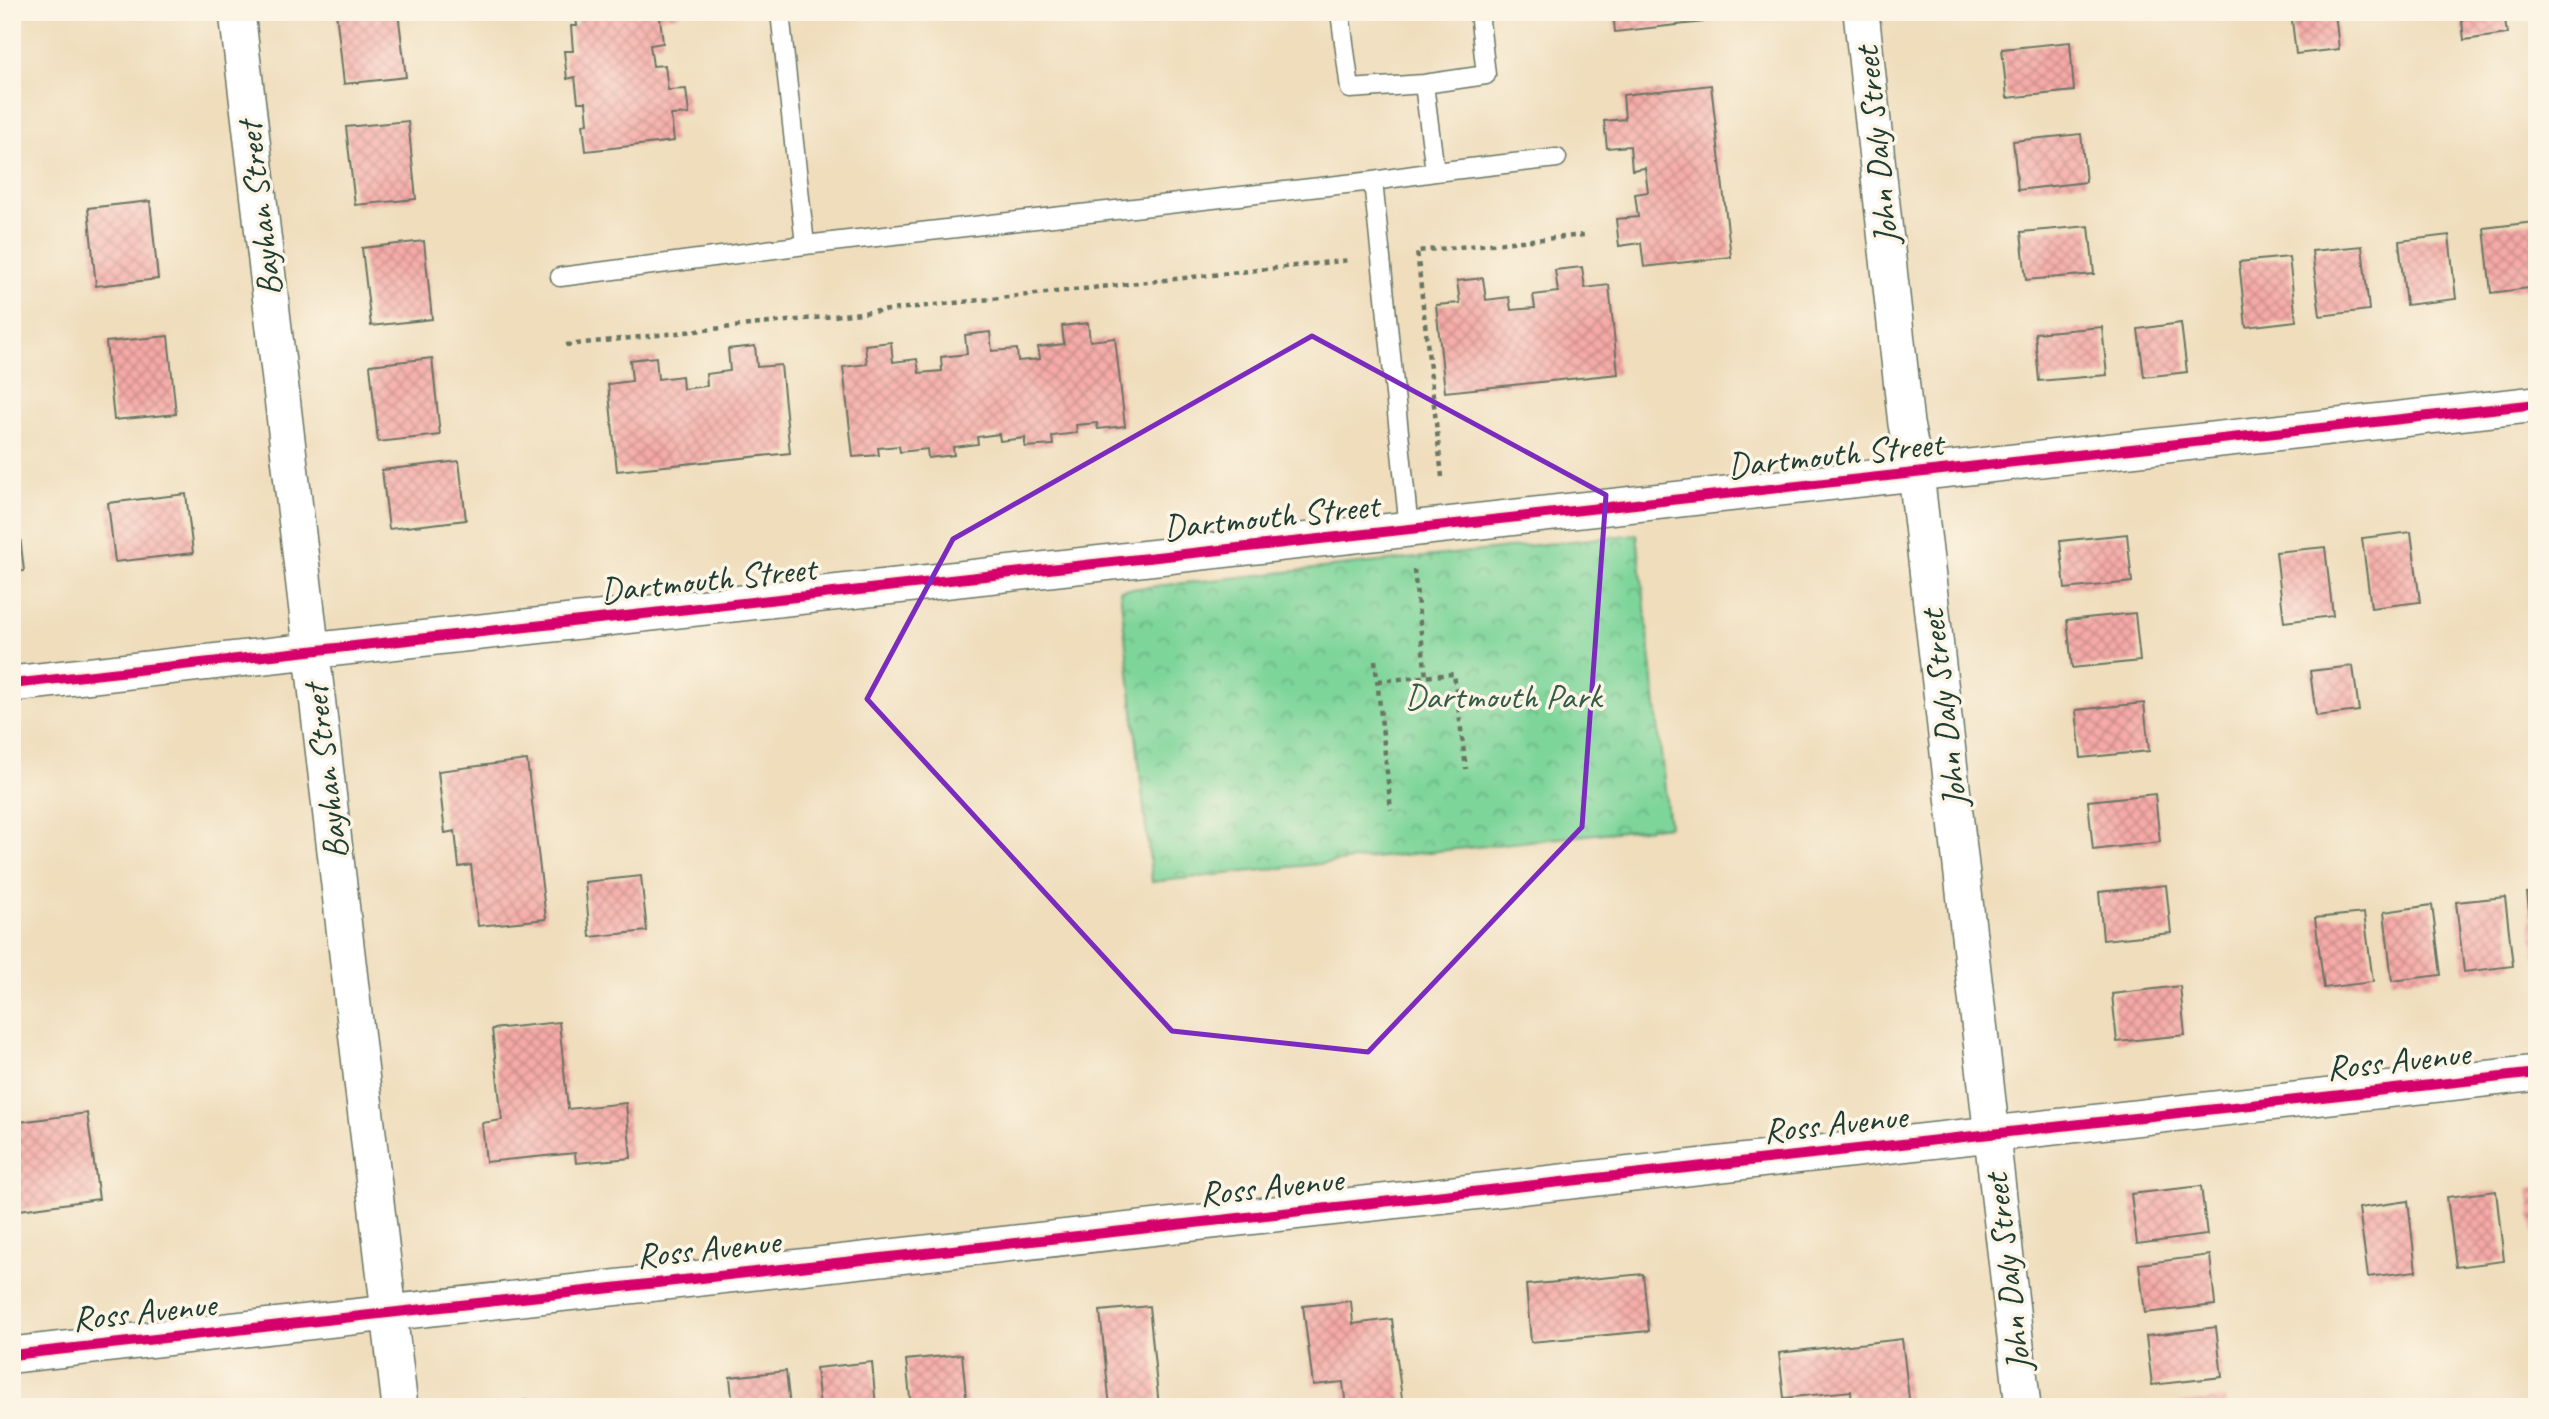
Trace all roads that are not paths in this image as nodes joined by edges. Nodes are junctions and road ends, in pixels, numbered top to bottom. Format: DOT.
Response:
graph roads {
  1 [pos="237,12"];
  2 [pos="780,12"];
  3 [pos="1340,12"];
  4 [pos="1479,12"];
  5 [pos="1861,12"];
  6 [pos="1424,84"];
  7 [pos="1557,158"];
  8 [pos="1435,172"];
  9 [pos="1373,181"];
  10 [pos="806,245"];
  11 [pos="560,277"];
  12 [pos="2537,404"];
  13 [pos="1916,473"];
  14 [pos="1409,529"];
  15 [pos="311,650"];
  16 [pos="12,684"];
  17 [pos="2537,1073"];
  18 [pos="1991,1134"];
  19 [pos="389,1312"];
  20 [pos="12,1355"];
  21 [pos="400,1407"];
  22 [pos="2023,1407"];
  1 -- 15 [label="street, Bayhan Street"];
  2 -- 10 [label="lane"];
  3 -- 6 [label="lane"];
  4 -- 6 [label="lane"];
  5 -- 13 [label="street, John Daly Street"];
  6 -- 8 [label="lane"];
  7 -- 8 [label="lane"];
  8 -- 9 [label="lane"];
  9 -- 10 [label="lane"];
  9 -- 14 [label="lane"];
  10 -- 11 [label="lane"];
  12 -- 13 [label="street, Dartmouth Street"];
  13 -- 14 [label="street, Dartmouth Street"];
  13 -- 18 [label="street, John Daly Street"];
  14 -- 15 [label="street, Dartmouth Street"];
  15 -- 16 [label="street, Dartmouth Street"];
  15 -- 19 [label="street, Bayhan Street"];
  17 -- 18 [label="street, Ross Avenue"];
  18 -- 19 [label="street, Ross Avenue"];
  18 -- 22 [label="street, John Daly Street"];
  19 -- 20 [label="street, Ross Avenue"];
  19 -- 21 [label="street, Bayhan Street"];
}
